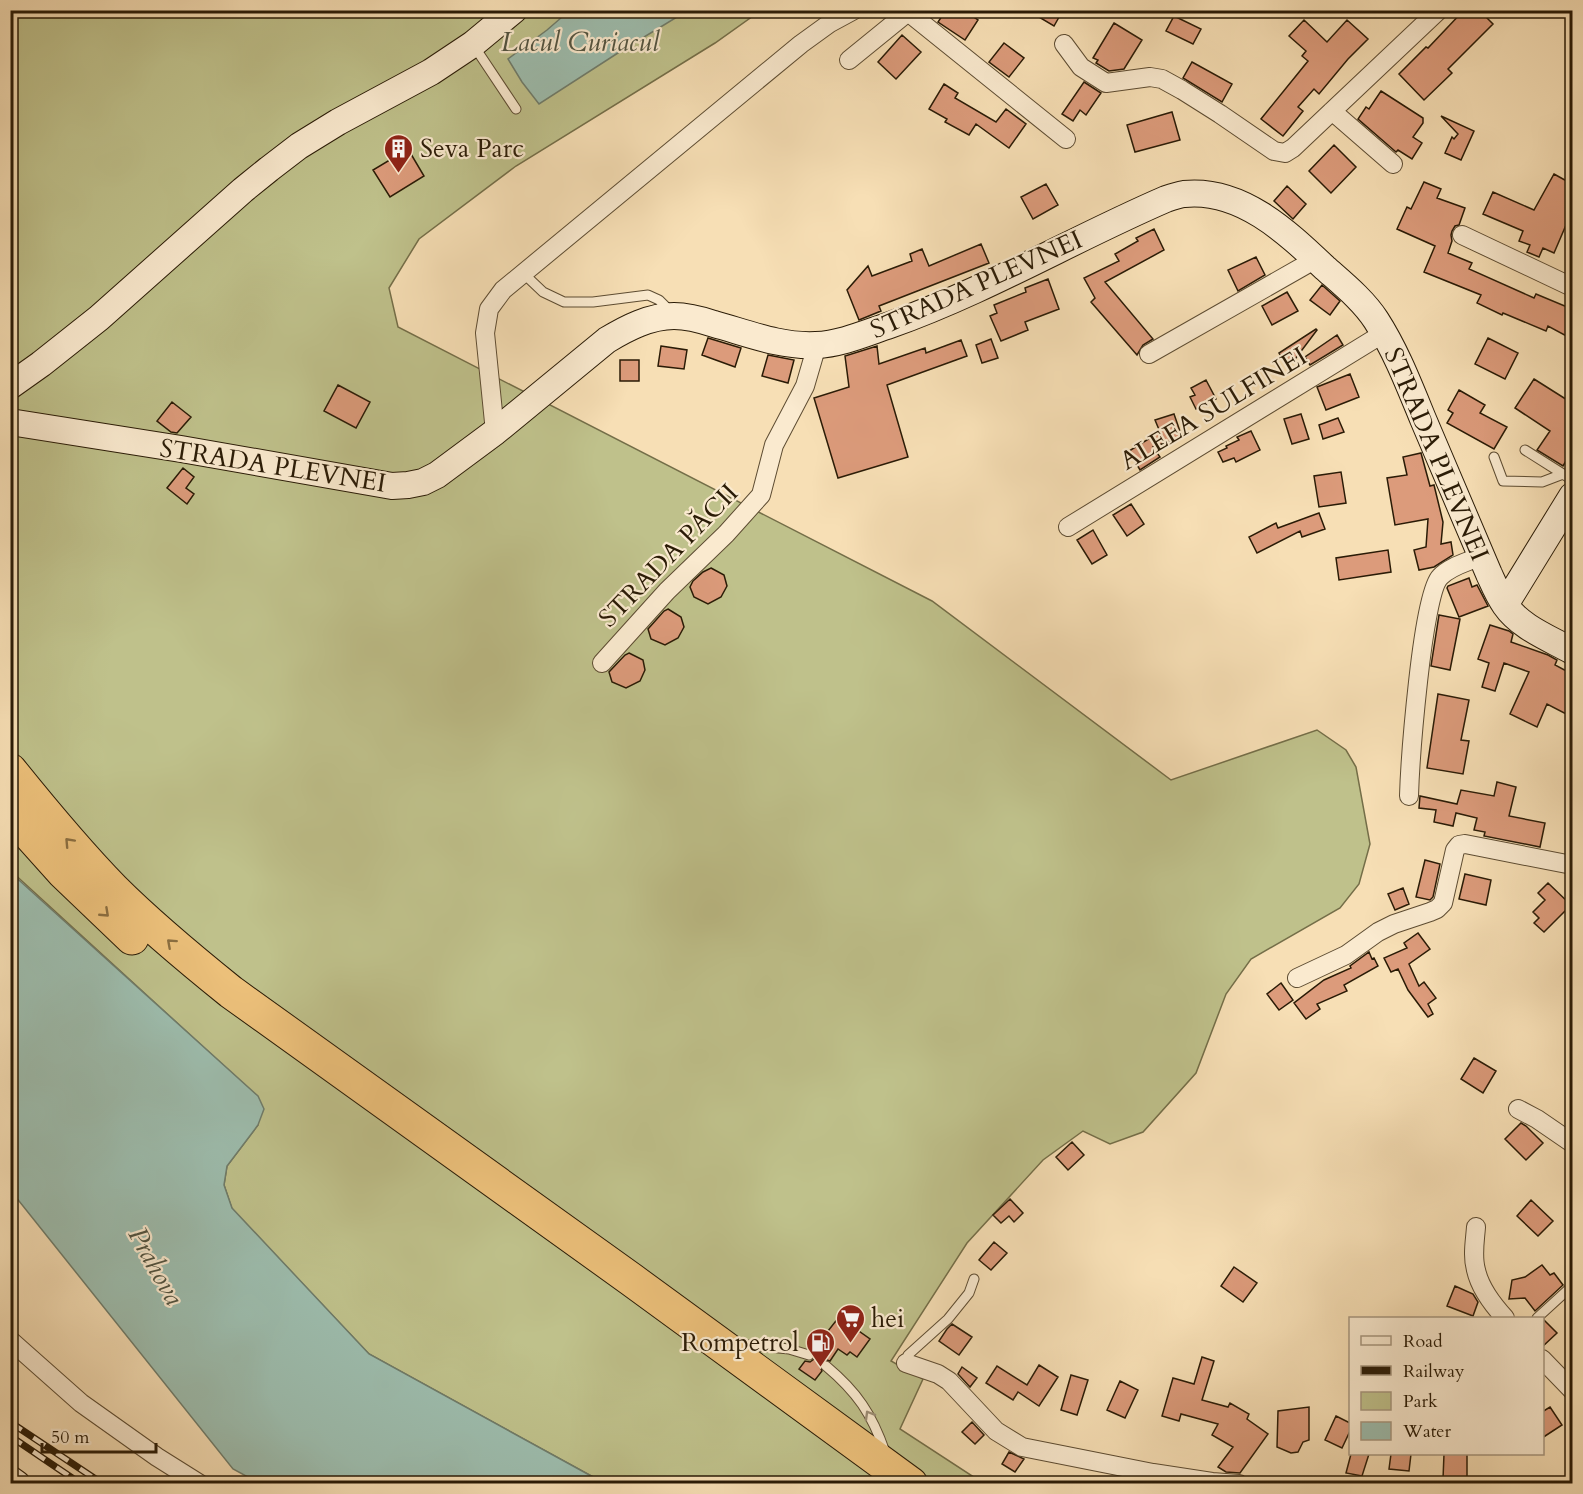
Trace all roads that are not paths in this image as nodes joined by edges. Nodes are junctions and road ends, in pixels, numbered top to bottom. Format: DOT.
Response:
graph roads {
  1 [pos="514,10"];
  2 [pos="854,10"];
  3 [pos="1439,10"];
  4 [pos="909,11"];
  5 [pos="473,44"];
  6 [pos="1064,44"];
  7 [pos="849,60"];
  8 [pos="516,109"];
  9 [pos="1332,111"];
  10 [pos="1066,139"];
  11 [pos="1392,164"];
  12 [pos="1462,235"];
  13 [pos="1316,259"];
  14 [pos="523,273"];
  15 [pos="1572,287"];
  16 [pos="675,316"];
  17 [pos="1384,333"];
  18 [pos="818,345"];
  19 [pos="1149,354"];
  20 [pos="10,386"];
  21 [pos="10,422"];
  22 [pos="495,432"];
  23 [pos="1525,450"];
  24 [pos="1494,458"];
  25 [pos="1572,480"];
  26 [pos="1568,485"];
  27 [pos="1068,527"];
  28 [pos="1481,556"];
  29 [pos="1505,605"];
  30 [pos="1572,651"];
  31 [pos="602,663"];
  32 [pos="10,770"];
  33 [pos="1409,796"];
  34 [pos="10,813"];
  35 [pos="1572,865"];
  36 [pos="1297,978"];
  37 [pos="1518,1109"];
  38 [pos="1572,1143"];
  39 [pos="1476,1227"];
  40 [pos="974,1279"];
  41 [pos="1572,1286"];
  42 [pos="1504,1317"];
  43 [pos="1538,1317"];
  44 [pos="10,1340"];
  45 [pos="720,1344"];
  46 [pos="809,1355"];
  47 [pos="1544,1361"];
  48 [pos="906,1363"];
  49 [pos="826,1366"];
  50 [pos="1572,1390"];
  51 [pos="894,1478"];
  52 [pos="10,1479"];
  53 [pos="16,1484"];
  54 [pos="200,1484"];
  55 [pos="1239,1484"];
  1 -- 5 [label="main road"];
  2 -- 14 [label="street"];
  3 -- 9 [label="street"];
  4 -- 7 [label="street"];
  4 -- 10 [label="street"];
  5 -- 8 [label="lane"];
  5 -- 20 [label="main road"];
  6 -- 9 [label="street"];
  9 -- 11 [label="street"];
  12 -- 15 [label="street"];
  13 -- 17 [label="main road, STRADA PLEVNEI"];
  13 -- 18 [label="main road, STRADA PLEVNEI"];
  13 -- 19 [label="street"];
  14 -- 16 [label="lane"];
  14 -- 22 [label="street"];
  16 -- 18 [label="main road, STRADA PLEVNEI"];
  16 -- 22 [label="main road, STRADA PLEVNEI"];
  17 -- 27 [label="street, ALEEA SULFINEI"];
  17 -- 28 [label="main road, STRADA PLEVNEI"];
  18 -- 31 [label="street, STRADA PĂCII"];
  21 -- 22 [label="main road, STRADA PLEVNEI"];
  23 -- 26 [label="lane"];
  24 -- 26 [label="lane"];
  25 -- 26 [label="lane"];
  26 -- 29 [label="main road"];
  28 -- 29 [label="main road, STRADA PLEVNEI"];
  28 -- 33 [label="street"];
  29 -- 30 [label="main road, STRADA PLEVNEI"];
  45 -- 32 [label="highway, one-way"];
  34 -- 51 [label="highway, one-way"];
  35 -- 36 [label="street"];
  37 -- 38 [label="street"];
  39 -- 42 [label="street"];
  40 -- 48 [label="lane"];
  41 -- 43 [label="lane"];
  44 -- 54 [label="street"];
  45 -- 46 [label="lane"];
  45 -- 51 [label="highway"];
  47 -- 50 [label="street"];
  48 -- 55 [label="street"];
  51 -- 49 [label="lane, one-way"];
  52 -- 53 [label="main road"];
}
